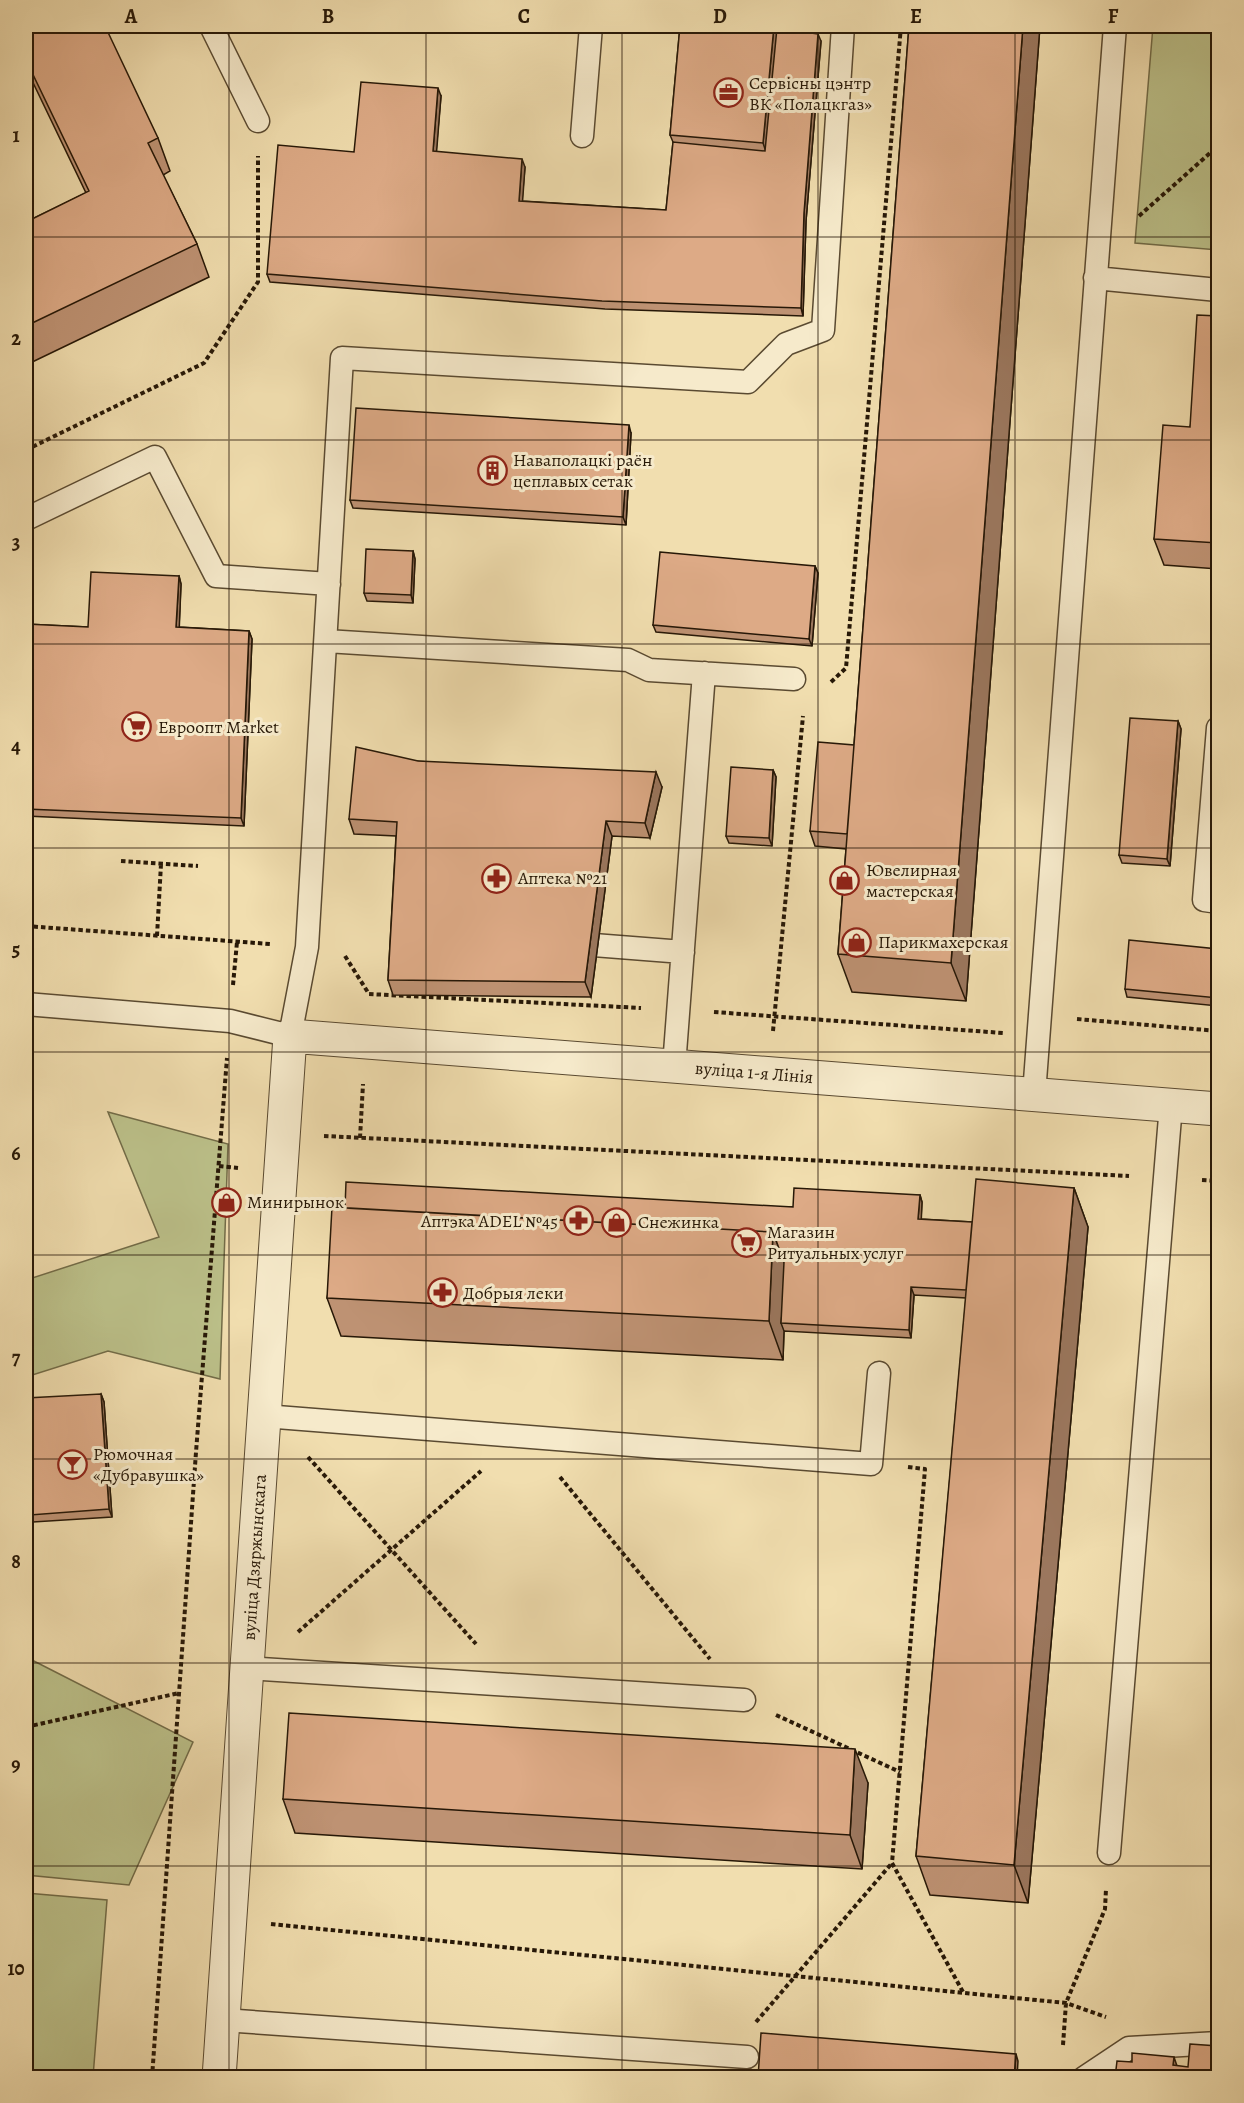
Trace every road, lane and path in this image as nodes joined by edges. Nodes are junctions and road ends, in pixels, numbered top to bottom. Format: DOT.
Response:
graph roads {
  1 [pos="211,26"];
  2 [pos="591,26"];
  3 [pos="843,26"];
  4 [pos="901,26"];
  5 [pos="1114,26"];
  6 [pos="258,121"];
  7 [pos="582,136"];
  8 [pos="1218,146"];
  9 [pos="1097,252"];
  10 [pos="1095,278"];
  11 [pos="1218,290"];
  12 [pos="26,450"];
  13 [pos="26,519"];
  14 [pos="329,584"];
  15 [pos="326,641"];
  16 [pos="704,673"];
  17 [pos="794,680"];
  18 [pos="829,683"];
  19 [pos="804,707"];
  20 [pos="1218,728"];
  21 [pos="121,861"];
  22 [pos="161,864"];
  23 [pos="198,866"];
  24 [pos="1218,902"];
  25 [pos="26,926"];
  26 [pos="157,936"];
  27 [pos="237,942"];
  28 [pos="544,942"];
  29 [pos="307,947"];
  30 [pos="683,952"];
  31 [pos="26,1004"];
  32 [pos="1040,1016"];
  33 [pos="230,1021"];
  34 [pos="1218,1032"];
  35 [pos="290,1036"];
  36 [pos="674,1066"];
  37 [pos="766,1073"];
  38 [pos="1034,1094"];
  39 [pos="1171,1105"];
  40 [pos="1218,1108"];
  41 [pos="320,1136"];
  42 [pos="1165,1178"];
  43 [pos="1218,1180"];
  44 [pos="879,1373"];
  45 [pos="264,1416"];
  46 [pos="524,1437"];
  47 [pos="307,1456"];
  48 [pos="871,1464"];
  49 [pos="392,1549"];
  50 [pos="292,1635"];
  51 [pos="248,1668"];
  52 [pos="513,1685"];
  53 [pos="179,1693"];
  54 [pos="744,1700"];
  55 [pos="26,1727"];
  56 [pos="900,1772"];
  57 [pos="1109,1853"];
  58 [pos="892,1863"];
  59 [pos="264,1924"];
  60 [pos="798,1976"];
  61 [pos="963,1992"];
  62 [pos="1066,2003"];
  63 [pos="223,2020"];
  64 [pos="1218,2043"];
  65 [pos="736,2056"];
  66 [pos="1062,2056"];
  67 [pos="153,2078"];
  68 [pos="219,2078"];
  69 [pos="1084,2078"];
  1 -- 6 [label="lane"];
  2 -- 7 [label="lane"];
  3 -- 14 [label="lane"];
  4 -- 18 [label="path"];
  5 -- 9 [label="lane"];
  6 -- 12 [label="path"];
  8 -- 9 [label="path"];
  9 -- 10 [label="lane"];
  10 -- 11 [label="lane"];
  10 -- 32 [label="lane"];
  13 -- 14 [label="lane"];
  14 -- 15 [label="lane"];
  15 -- 16 [label="lane"];
  15 -- 29 [label="lane"];
  16 -- 17 [label="lane"];
  16 -- 30 [label="lane"];
  19 -- 37 [label="path"];
  20 -- 24 [label="lane"];
  21 -- 22 [label="path"];
  22 -- 23 [label="path"];
  22 -- 26 [label="path"];
  25 -- 26 [label="path"];
  26 -- 27 [label="path"];
  27 -- 29 [label="path"];
  27 -- 33 [label="path"];
  28 -- 30 [label="lane"];
  29 -- 35 [label="lane"];
  30 -- 36 [label="lane"];
  31 -- 33 [label="lane"];
  32 -- 34 [label="path"];
  32 -- 38 [label="lane"];
  33 -- 35 [label="lane"];
  33 -- 53 [label="path"];
  35 -- 36 [label="street, вуліца 1-я Лінія"];
  35 -- 45 [label="street, вуліца Дзяржынскага"];
  36 -- 37 [label="street, вуліца 1-я Лінія"];
  37 -- 38 [label="street, вуліца 1-я Лінія"];
  38 -- 39 [label="street, вуліца 1-я Лінія"];
  39 -- 40 [label="street, вуліца 1-я Лінія"];
  39 -- 42 [label="lane"];
  41 -- 42 [label="path"];
  42 -- 43 [label="path"];
  42 -- 57 [label="lane"];
  44 -- 48 [label="lane"];
  45 -- 46 [label="lane"];
  45 -- 51 [label="street, вуліца Дзяржынскага"];
  46 -- 48 [label="lane"];
  46 -- 49 [label="path"];
  46 -- 54 [label="path"];
  47 -- 49 [label="path"];
  48 -- 56 [label="path"];
  49 -- 50 [label="path"];
  49 -- 52 [label="path"];
  51 -- 52 [label="lane"];
  51 -- 63 [label="street, вуліца Дзяржынскага"];
  52 -- 54 [label="lane"];
  53 -- 55 [label="path"];
  53 -- 67 [label="path"];
  54 -- 56 [label="path"];
  56 -- 58 [label="path"];
  57 -- 62 [label="path"];
  58 -- 60 [label="path"];
  58 -- 61 [label="path"];
  59 -- 60 [label="path"];
  60 -- 61 [label="path"];
  60 -- 65 [label="path"];
  61 -- 62 [label="path"];
  62 -- 66 [label="path"];
  63 -- 65 [label="lane"];
  63 -- 68 [label="street, вуліца Дзяржынскага"];
  64 -- 69 [label="lane"];
}
